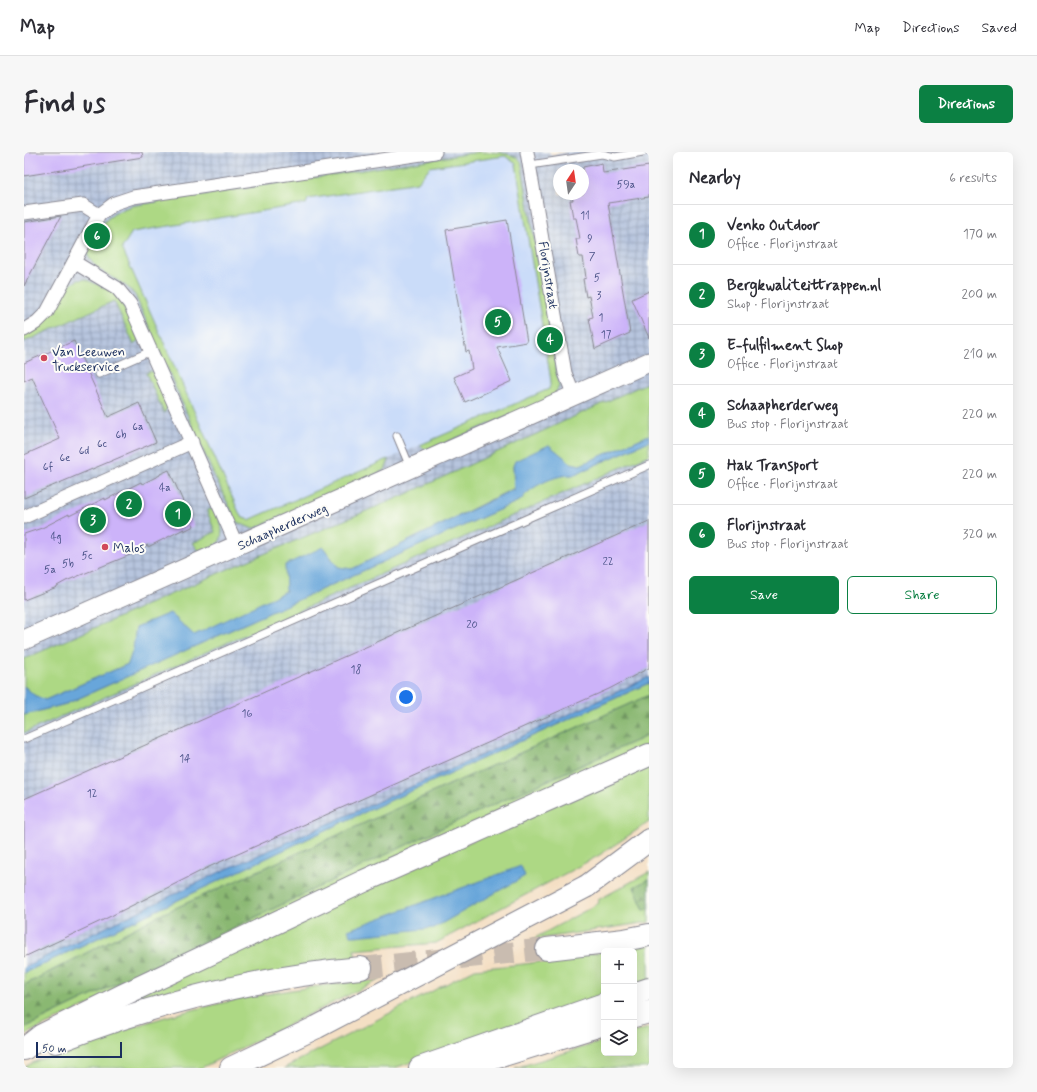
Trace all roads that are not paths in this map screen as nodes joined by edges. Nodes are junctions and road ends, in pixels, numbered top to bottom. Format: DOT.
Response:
graph roads {
  1 [pos="435,152"];
  2 [pos="643,152"];
  3 [pos="531,156"];
  4 [pos="24,214"];
  5 [pos="99,215"];
  6 [pos="74,262"];
  7 [pos="24,330"];
  8 [pos="151,351"];
  9 [pos="649,362"];
  10 [pos="100,374"];
  11 [pos="574,396"];
  12 [pos="397,436"];
  13 [pos="192,442"];
  14 [pos="649,464"];
  15 [pos="411,468"];
  16 [pos="24,518"];
  17 [pos="237,546"];
  18 [pos="24,640"];
  19 [pos="24,739"];
  20 [pos="649,755"];
  21 [pos="649,840"];
  22 [pos="649,853"];
  23 [pos="587,886"];
  24 [pos="649,935"];
  25 [pos="547,949"];
  26 [pos="361,968"];
  27 [pos="649,989"];
  28 [pos="637,993"];
  29 [pos="601,1005"];
  30 [pos="649,1012"];
  31 [pos="637,1015"];
  32 [pos="601,1025"];
  33 [pos="24,1049"];
  34 [pos="24,1056"];
  35 [pos="231,1068"];
  36 [pos="420,1068"];
  37 [pos="461,1068"];
  1 -- 5 [label="street"];
  2 -- 3 [label="lane"];
  3 -- 11 [label="street, Florijnstraat"];
  4 -- 5 [label="street"];
  5 -- 6 [label="street"];
  6 -- 7 [label="street"];
  6 -- 8 [label="street"];
  8 -- 10 [label="lane"];
  8 -- 13 [label="street"];
  9 -- 11 [label="street, Schaapherderweg"];
  11 -- 15 [label="street, Schaapherderweg"];
  12 -- 15 [label="lane"];
  13 -- 16 [label="street"];
  13 -- 17 [label="street"];
  14 -- 19 [label="lane"];
  15 -- 17 [label="street, Schaapherderweg"];
  17 -- 18 [label="street, Schaapherderweg"];
  20 -- 33 [label="highway"];
  21 -- 23 [label="highway"];
  22 -- 23 [label="highway"];
  23 -- 35 [label="highway, bridge"];
  24 -- 25 [label="highway"];
  26 -- 34 [label="highway"];
  27 -- 28 [label="highway"];
  29 -- 36 [label="highway"];
  30 -- 31 [label="highway"];
  32 -- 37 [label="highway"];
}
